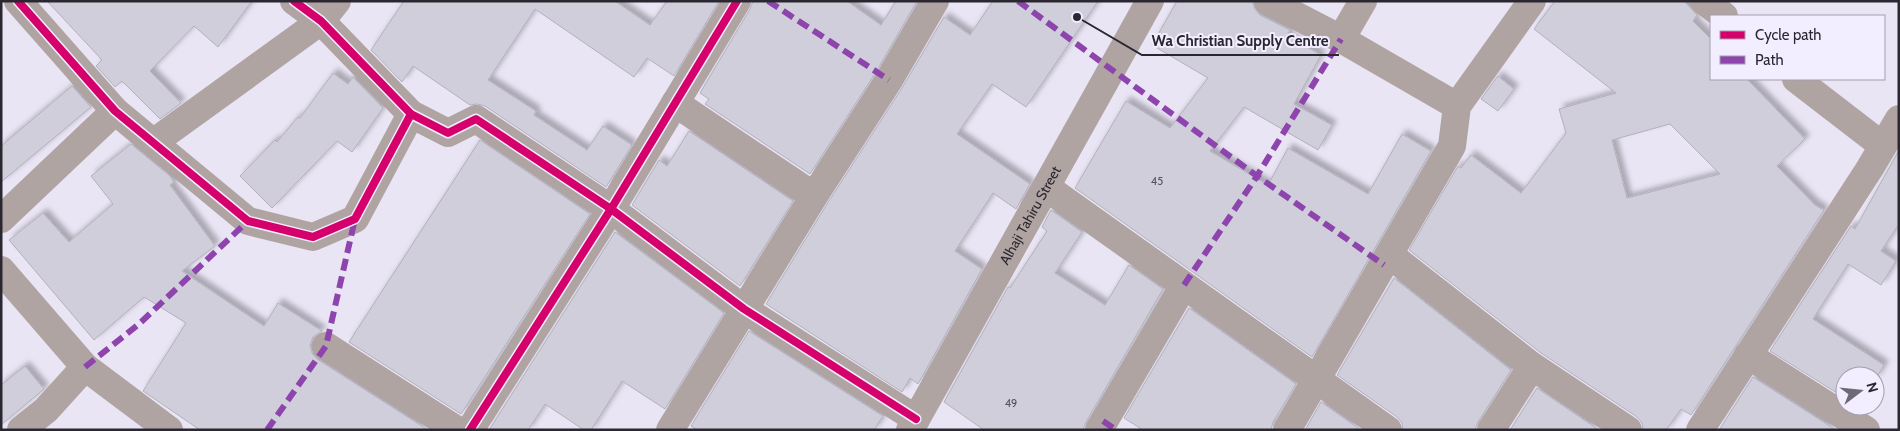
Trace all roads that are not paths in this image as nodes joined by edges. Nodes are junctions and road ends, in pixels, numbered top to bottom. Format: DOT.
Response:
graph roads {
  1 [pos="18,1"];
  2 [pos="294,1"];
  3 [pos="737,1"];
  4 [pos="936,1"];
  5 [pos="1150,1"];
  6 [pos="1268,1"];
  7 [pos="1363,1"];
  8 [pos="1532,1"];
  9 [pos="1704,1"];
  10 [pos="1740,1"];
  11 [pos="329,11"];
  12 [pos="1723,15"];
  13 [pos="1731,15"];
  14 [pos="1341,39"];
  15 [pos="1797,80"];
  16 [pos="675,103"];
  17 [pos="1457,106"];
  18 [pos="115,111"];
  19 [pos="411,114"];
  20 [pos="1899,119"];
  21 [pos="154,142"];
  22 [pos="1883,146"];
  23 [pos="1046,187"];
  24 [pos="814,196"];
  25 [pos="611,209"];
  26 [pos="1,219"];
  27 [pos="1390,255"];
  28 [pos="1,270"];
  29 [pos="1184,285"];
  30 [pos="744,309"];
  31 [pos="326,346"];
  32 [pos="1748,355"];
  33 [pos="85,366"];
  34 [pos="1532,366"];
  35 [pos="1316,378"];
  36 [pos="913,425"];
  37 [pos="21,430"];
  38 [pos="169,430"];
  39 [pos="457,430"];
  40 [pos="470,430"];
  41 [pos="670,430"];
  42 [pos="1098,430"];
  43 [pos="1287,430"];
  44 [pos="1388,430"];
  45 [pos="1492,430"];
  46 [pos="1628,430"];
  47 [pos="1700,430"];
  48 [pos="1866,430"];
  1 -- 18 [label="street"];
  2 -- 11 [label="street"];
  3 -- 16 [label="street"];
  4 -- 24 [label="street"];
  5 -- 23 [label="street, Alhaji Tahiru Street"];
  6 -- 14 [label="street"];
  7 -- 14 [label="street"];
  8 -- 17 [label="street"];
  9 -- 12 [label="street"];
  10 -- 13 [label="street"];
  11 -- 19 [label="street"];
  11 -- 21 [label="street"];
  14 -- 17 [label="street"];
  15 -- 22 [label="street"];
  16 -- 24 [label="street"];
  16 -- 25 [label="street"];
  17 -- 27 [label="street"];
  18 -- 21 [label="street"];
  18 -- 26 [label="street"];
  19 -- 21 [label="street"];
  19 -- 25 [label="street"];
  20 -- 22 [label="street"];
  22 -- 32 [label="street"];
  23 -- 29 [label="street"];
  23 -- 36 [label="street, Alhaji Tahiru Street"];
  24 -- 30 [label="street"];
  25 -- 30 [label="street"];
  25 -- 40 [label="street"];
  27 -- 34 [label="street"];
  27 -- 35 [label="street"];
  28 -- 33 [label="street"];
  29 -- 35 [label="street"];
  29 -- 42 [label="street"];
  30 -- 36 [label="street"];
  30 -- 41 [label="street"];
  31 -- 39 [label="street"];
  32 -- 47 [label="street"];
  32 -- 48 [label="street"];
  33 -- 37 [label="street"];
  33 -- 38 [label="street"];
  34 -- 45 [label="street"];
  34 -- 46 [label="street"];
  35 -- 43 [label="street"];
  35 -- 44 [label="street"];
}
